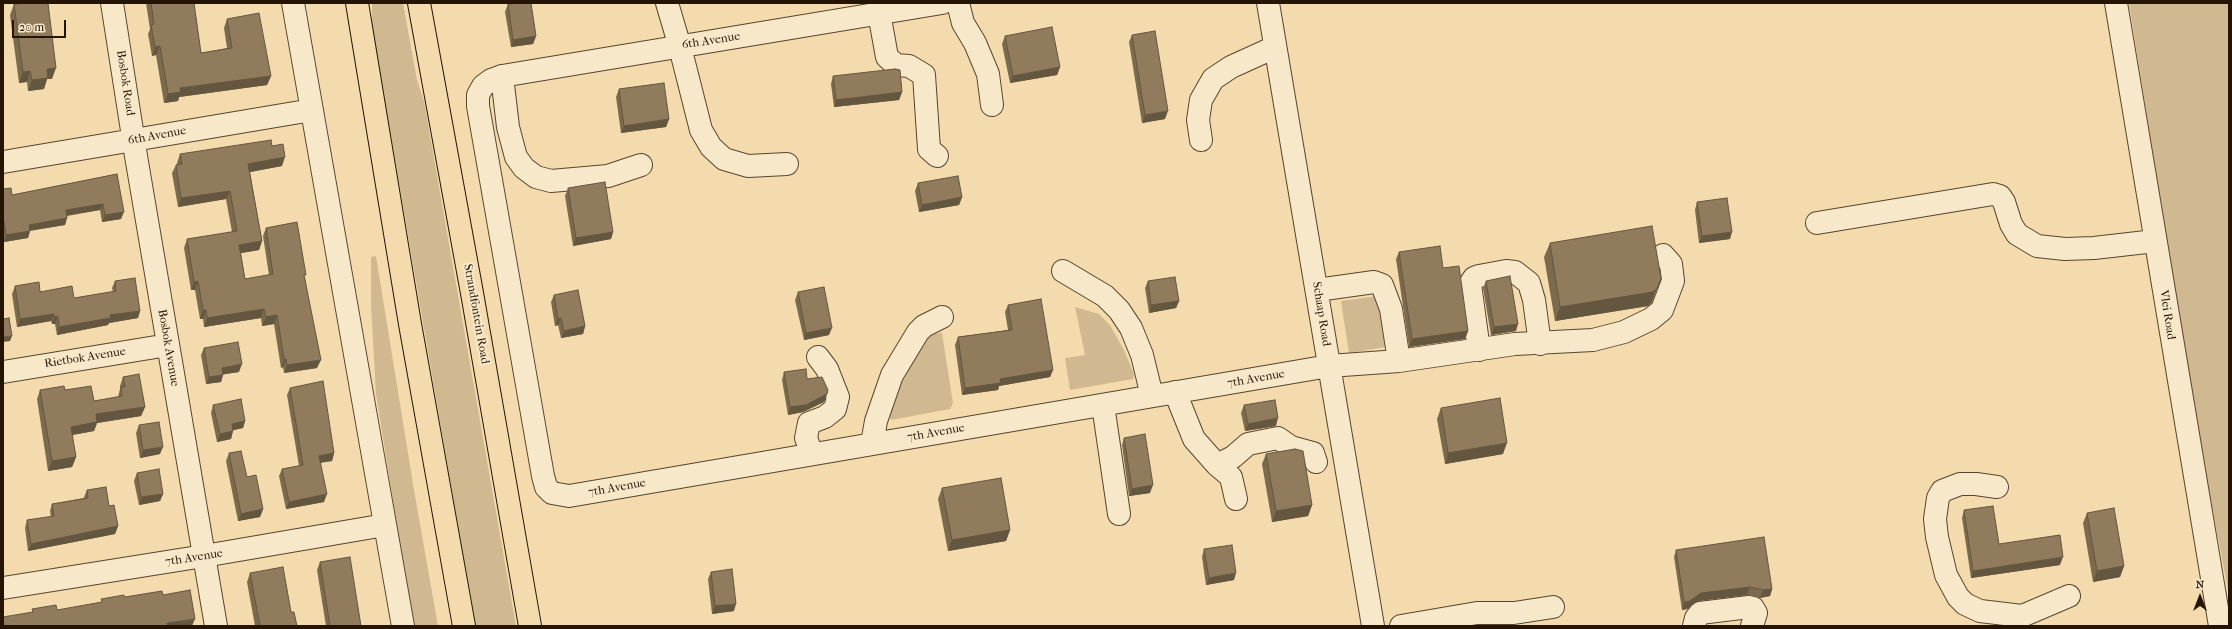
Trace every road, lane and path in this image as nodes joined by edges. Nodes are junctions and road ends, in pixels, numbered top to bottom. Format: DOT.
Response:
graph roads {
  1 [pos="112,3"];
  2 [pos="293,3"];
  3 [pos="357,3"];
  4 [pos="418,3"];
  5 [pos="667,3"];
  6 [pos="958,3"];
  7 [pos="1268,3"];
  8 [pos="2116,3"];
  9 [pos="935,4"];
  10 [pos="879,14"];
  11 [pos="680,47"];
  12 [pos="1275,47"];
  13 [pos="493,81"];
  14 [pos="992,105"];
  15 [pos="312,110"];
  16 [pos="133,140"];
  17 [pos="1200,140"];
  18 [pos="937,156"];
  19 [pos="3,162"];
  20 [pos="641,164"];
  21 [pos="787,164"];
  22 [pos="1817,223"];
  23 [pos="2155,241"];
  24 [pos="1663,255"];
  25 [pos="1063,271"];
  26 [pos="1317,290"];
  27 [pos="942,317"];
  28 [pos="1540,344"];
  29 [pos="168,345"];
  30 [pos="1478,350"];
  31 [pos="818,357"];
  32 [pos="1399,361"];
  33 [pos="1329,366"];
  34 [pos="3,372"];
  35 [pos="1175,392"];
  36 [pos="1152,396"];
  37 [pos="1103,405"];
  38 [pos="872,444"];
  39 [pos="812,454"];
  40 [pos="1316,462"];
  41 [pos="1217,465"];
  42 [pos="1997,487"];
  43 [pos="1236,499"];
  44 [pos="1119,514"];
  45 [pos="385,525"];
  46 [pos="204,556"];
  47 [pos="3,588"];
  48 [pos="2069,596"];
  49 [pos="1553,607"];
  50 [pos="2022,621"];
  51 [pos="216,626"];
  52 [pos="403,626"];
  53 [pos="464,626"];
  54 [pos="530,626"];
  55 [pos="1373,626"];
  56 [pos="1401,626"];
  57 [pos="1694,626"];
  58 [pos="1752,626"];
  59 [pos="2220,626"];
  1 -- 16 [label="street, Bosbok Road"];
  2 -- 15 [label="street"];
  3 -- 53 [label="main road"];
  4 -- 54 [label="main road, Strandfontein Road"];
  5 -- 11 [label="street"];
  6 -- 14 [label="street"];
  7 -- 12 [label="street, Schaap Road"];
  8 -- 23 [label="street, Vlei Road"];
  9 -- 10 [label="street, 6th Avenue"];
  10 -- 11 [label="street, 6th Avenue"];
  10 -- 18 [label="street"];
  11 -- 13 [label="street, 6th Avenue"];
  11 -- 21 [label="street"];
  12 -- 17 [label="street"];
  12 -- 26 [label="street, Schaap Road"];
  13 -- 20 [label="street"];
  13 -- 39 [label="street, 7th Avenue"];
  15 -- 16 [label="street, 6th Avenue"];
  15 -- 45 [label="street"];
  16 -- 19 [label="street, 6th Avenue"];
  16 -- 29 [label="street, Bosbok Avenue"];
  22 -- 23 [label="street"];
  23 -- 59 [label="street, Vlei Road"];
  24 -- 28 [label="street, 7th Avenue"];
  25 -- 36 [label="street"];
  26 -- 32 [label="street"];
  26 -- 33 [label="street, Schaap Road"];
  27 -- 38 [label="street"];
  28 -- 30 [label="street, 7th Avenue"];
  28 -- 30 [label="street"];
  29 -- 34 [label="street, Rietbok Avenue"];
  29 -- 46 [label="street, Bosbok Avenue"];
  30 -- 32 [label="street, 7th Avenue"];
  31 -- 39 [label="street"];
  32 -- 33 [label="street, 7th Avenue"];
  33 -- 35 [label="street, 7th Avenue"];
  33 -- 55 [label="street, Schaap Road"];
  35 -- 36 [label="street, 7th Avenue"];
  35 -- 41 [label="street"];
  36 -- 37 [label="street, 7th Avenue"];
  37 -- 38 [label="street, 7th Avenue"];
  37 -- 44 [label="street"];
  38 -- 39 [label="street, 7th Avenue"];
  40 -- 41 [label="street"];
  41 -- 43 [label="street"];
  42 -- 50 [label="street"];
  45 -- 46 [label="street, 7th Avenue"];
  45 -- 52 [label="street"];
  46 -- 47 [label="street, 7th Avenue"];
  46 -- 51 [label="street, Bosbok Avenue"];
  48 -- 50 [label="street"];
  49 -- 56 [label="street"];
  57 -- 58 [label="street"];
}
